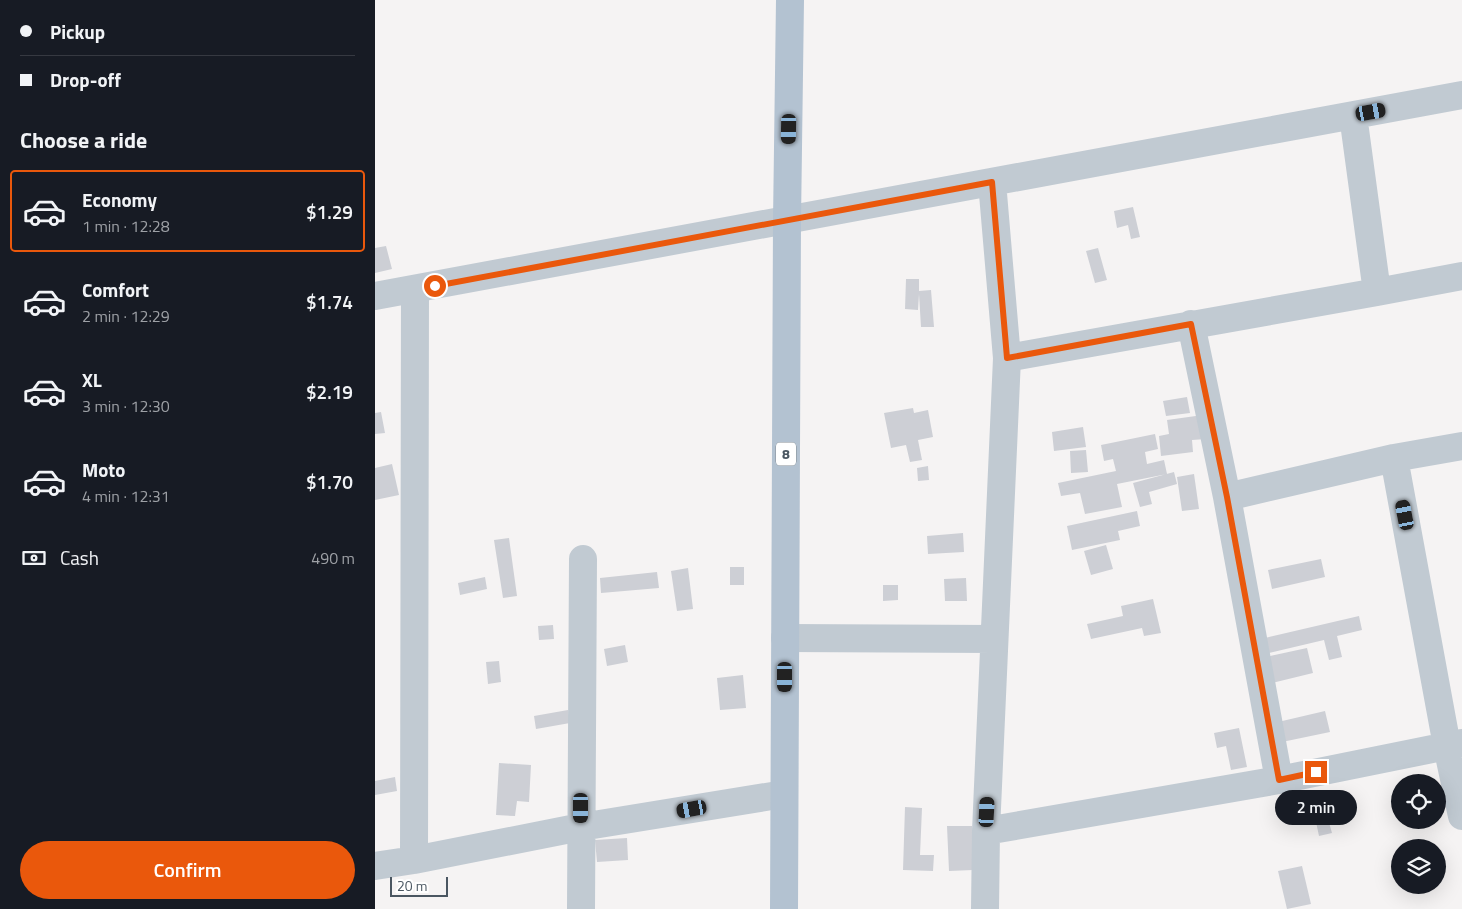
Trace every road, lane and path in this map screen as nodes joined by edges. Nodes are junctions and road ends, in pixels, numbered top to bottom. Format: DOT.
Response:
graph roads {
  1 [pos="790,0"];
  2 [pos="1462,95"];
  3 [pos="1353,115"];
  4 [pos="992,182"];
  5 [pos="787,221"];
  6 [pos="1462,276"];
  7 [pos="415,289"];
  8 [pos="1377,292"];
  9 [pos="375,296"];
  10 [pos="1191,324"];
  11 [pos="1007,358"];
  12 [pos="1462,446"];
  13 [pos="1394,458"];
  14 [pos="1227,497"];
  15 [pos="583,559"];
  16 [pos="785,638"];
  17 [pos="994,639"];
  18 [pos="1455,744"];
  19 [pos="1279,780"];
  20 [pos="784,794"];
  21 [pos="1462,816"];
  22 [pos="581,828"];
  23 [pos="986,832"];
  24 [pos="414,860"];
  25 [pos="375,866"];
  26 [pos="581,909"];
  27 [pos="784,909"];
  28 [pos="985,909"];
  1 -- 5 [label="main road, 8"];
  2 -- 3 [label="street"];
  3 -- 4 [label="street"];
  3 -- 8 [label="street"];
  4 -- 5 [label="street"];
  4 -- 11 [label="street"];
  5 -- 7 [label="street"];
  5 -- 16 [label="main road, 8"];
  6 -- 8 [label="street"];
  7 -- 9 [label="street"];
  7 -- 24 [label="street"];
  8 -- 10 [label="street"];
  10 -- 11 [label="street"];
  10 -- 14 [label="street"];
  11 -- 17 [label="street"];
  12 -- 13 [label="street"];
  13 -- 14 [label="street"];
  13 -- 18 [label="street"];
  14 -- 19 [label="street"];
  15 -- 22 [label="street"];
  16 -- 17 [label="street"];
  16 -- 20 [label="main road, 8"];
  17 -- 23 [label="street"];
  18 -- 19 [label="street"];
  18 -- 21 [label="street"];
  19 -- 23 [label="street"];
  20 -- 22 [label="street"];
  20 -- 27 [label="main road, 8"];
  22 -- 24 [label="street"];
  22 -- 26 [label="street"];
  23 -- 28 [label="street"];
  24 -- 25 [label="street"];
}
